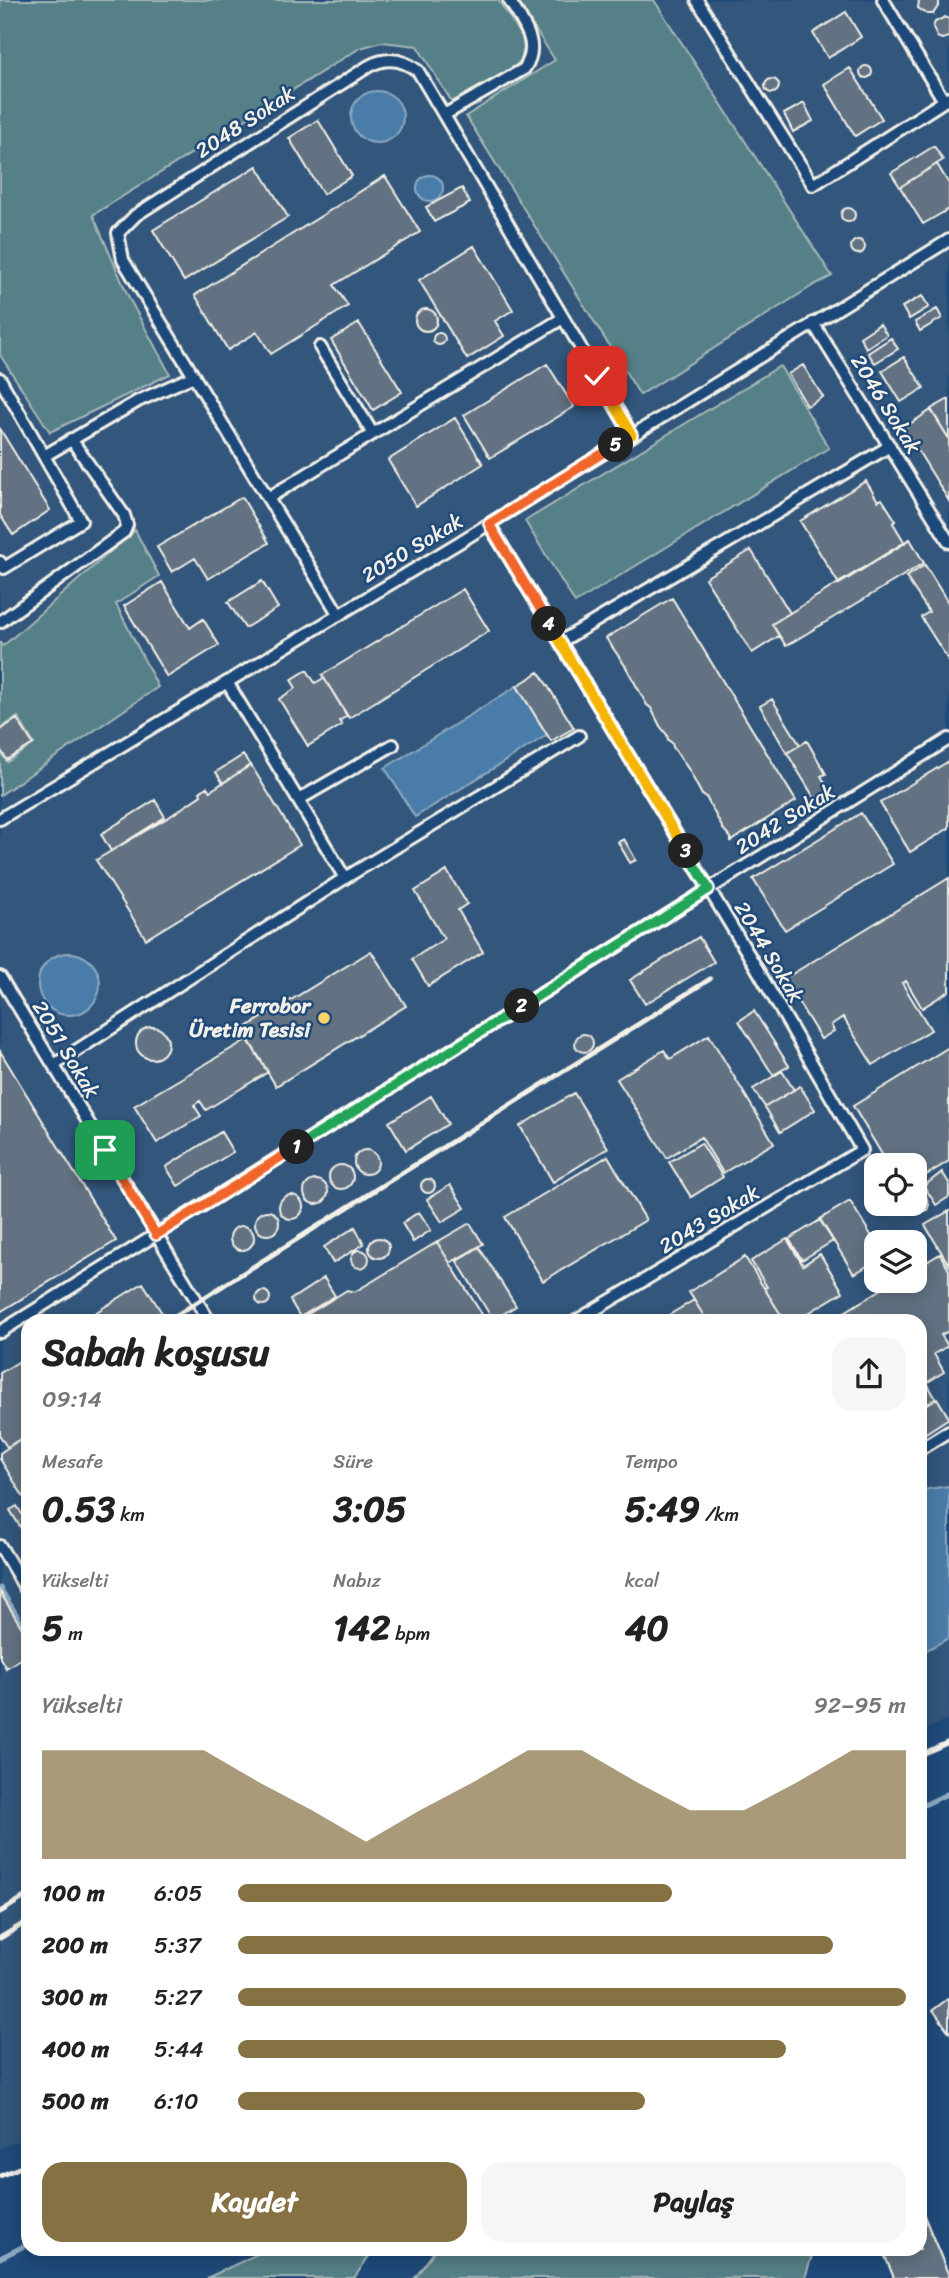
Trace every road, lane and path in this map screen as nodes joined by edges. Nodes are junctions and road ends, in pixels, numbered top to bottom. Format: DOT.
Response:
graph roads {
  1 [pos="509,0"];
  2 [pos="697,0"];
  3 [pos="883,0"];
  4 [pos="946,99"];
  5 [pos="444,115"];
  6 [pos="949,240"];
  7 [pos="563,318"];
  8 [pos="813,323"];
  9 [pos="320,347"];
  10 [pos="194,376"];
  11 [pos="0,379"];
  12 [pos="373,434"];
  13 [pos="632,435"];
  14 [pos="71,439"];
  15 [pos="890,446"];
  16 [pos="44,456"];
  17 [pos="268,498"];
  18 [pos="489,524"];
  19 [pos="949,542"];
  20 [pos="0,562"];
  21 [pos="339,615"];
  22 [pos="0,622"];
  23 [pos="560,642"];
  24 [pos="227,682"];
  25 [pos="579,736"];
  26 [pos="949,740"];
  27 [pos="393,745"];
  28 [pos="298,800"];
  29 [pos="0,820"];
  30 [pos="345,878"];
  31 [pos="709,889"];
  32 [pos="2,984"];
  33 [pos="54,1065"];
  34 [pos="862,1150"];
  35 [pos="156,1235"];
  36 [pos="29,1314"];
  37 [pos="205,1314"];
  38 [pos="588,1314"];
  39 [pos="21,1319"];
  40 [pos="0,1332"];
  41 [pos="949,1431"];
  42 [pos="927,1444"];
  43 [pos="0,1546"];
  44 [pos="21,1581"];
  1 -- 5 [label="lane"];
  2 -- 4 [label="lane"];
  3 -- 4 [label="lane"];
  5 -- 7 [label="lane, 2048 Sokak"];
  5 -- 10 [label="lane, 2048 Sokak"];
  6 -- 8 [label="lane, 2050 Sokak"];
  7 -- 12 [label="lane"];
  7 -- 13 [label="lane, 2048 Sokak"];
  8 -- 13 [label="lane, 2050 Sokak"];
  8 -- 15 [label="lane, 2046 Sokak"];
  9 -- 12 [label="lane"];
  10 -- 14 [label="lane"];
  10 -- 17 [label="lane, 2048 Sokak"];
  11 -- 16 [label="lane"];
  12 -- 17 [label="lane"];
  13 -- 18 [label="lane, 2050 Sokak"];
  14 -- 16 [label="lane"];
  14 -- 22 [label="lane"];
  15 -- 19 [label="lane, 2046 Sokak"];
  15 -- 23 [label="lane"];
  16 -- 20 [label="lane"];
  17 -- 21 [label="lane, 2048 Sokak"];
  18 -- 21 [label="lane, 2050 Sokak"];
  18 -- 23 [label="lane, 2044 Sokak"];
  21 -- 24 [label="lane, 2050 Sokak"];
  23 -- 31 [label="lane, 2044 Sokak"];
  24 -- 28 [label="lane"];
  24 -- 29 [label="lane, 2050 Sokak"];
  25 -- 30 [label="lane"];
  26 -- 31 [label="lane, 2042 Sokak"];
  27 -- 28 [label="lane"];
  28 -- 30 [label="lane"];
  30 -- 33 [label="lane"];
  31 -- 34 [label="lane, 2044 Sokak"];
  31 -- 35 [label="lane, 2042 Sokak"];
  32 -- 33 [label="lane, 2051 Sokak"];
  33 -- 35 [label="lane, 2051 Sokak"];
  34 -- 38 [label="lane, 2043 Sokak"];
  35 -- 36 [label="lane, 2042 Sokak"];
  35 -- 37 [label="lane, 2051 Sokak"];
  39 -- 40 [label="lane, 2042 Sokak"];
  41 -- 42 [label="lane"];
  43 -- 44 [label="lane"];
}
